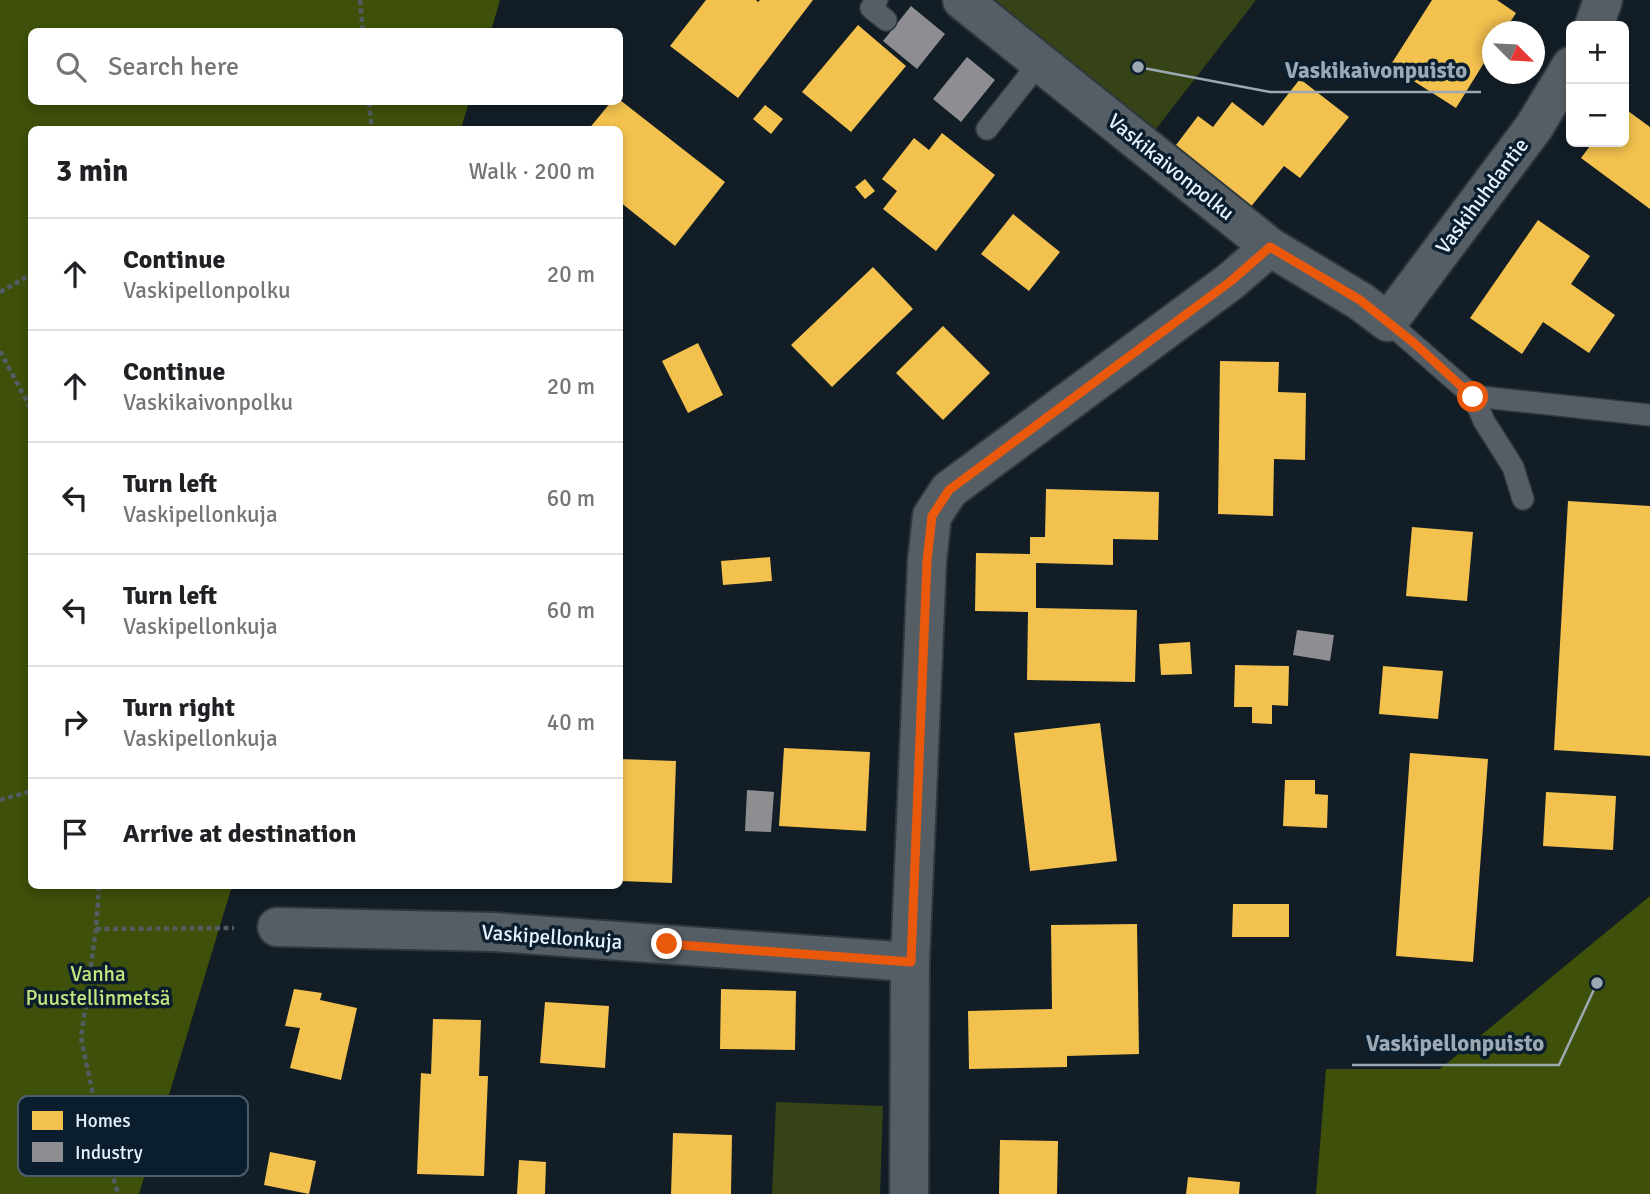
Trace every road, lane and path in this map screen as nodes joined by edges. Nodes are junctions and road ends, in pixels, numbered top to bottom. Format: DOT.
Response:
graph roads {
  1 [pos="360,0"];
  2 [pos="877,0"];
  3 [pos="962,0"];
  4 [pos="1603,0"];
  5 [pos="886,20"];
  6 [pos="1596,21"];
  7 [pos="363,28"];
  8 [pos="1040,63"];
  9 [pos="1566,74"];
  10 [pos="369,105"];
  11 [pos="372,126"];
  12 [pos="987,129"];
  13 [pos="1270,247"];
  14 [pos="28,276"];
  15 [pos="0,292"];
  16 [pos="1388,322"];
  17 [pos="0,351"];
  18 [pos="1473,397"];
  19 [pos="28,404"];
  20 [pos="1650,415"];
  21 [pos="1523,499"];
  22 [pos="28,792"];
  23 [pos="0,800"];
  24 [pos="99,889"];
  25 [pos="277,927"];
  26 [pos="96,929"];
  27 [pos="911,962"];
  28 [pos="93,1096"];
  29 [pos="113,1176"];
  30 [pos="118,1194"];
  31 [pos="909,1194"];
  1 -- 7 [label="path"];
  2 -- 5 [label="lane"];
  3 -- 8 [label="street, Vaskikaivonpolku"];
  4 -- 6 [label="street"];
  8 -- 12 [label="lane"];
  8 -- 13 [label="street, Vaskikaivonpolku"];
  9 -- 16 [label="street, Vaskihuhdantie"];
  10 -- 11 [label="path"];
  13 -- 16 [label="street, Vaskikaivonpolku"];
  13 -- 27 [label="street"];
  14 -- 15 [label="path"];
  16 -- 18 [label="lane"];
  17 -- 19 [label="path"];
  18 -- 20 [label="lane"];
  18 -- 21 [label="lane"];
  22 -- 23 [label="path"];
  24 -- 26 [label="path"];
  25 -- 26 [label="path"];
  25 -- 27 [label="street, Vaskipellonkuja"];
  26 -- 28 [label="path"];
  27 -- 31 [label="street"];
  29 -- 30 [label="path"];
}
